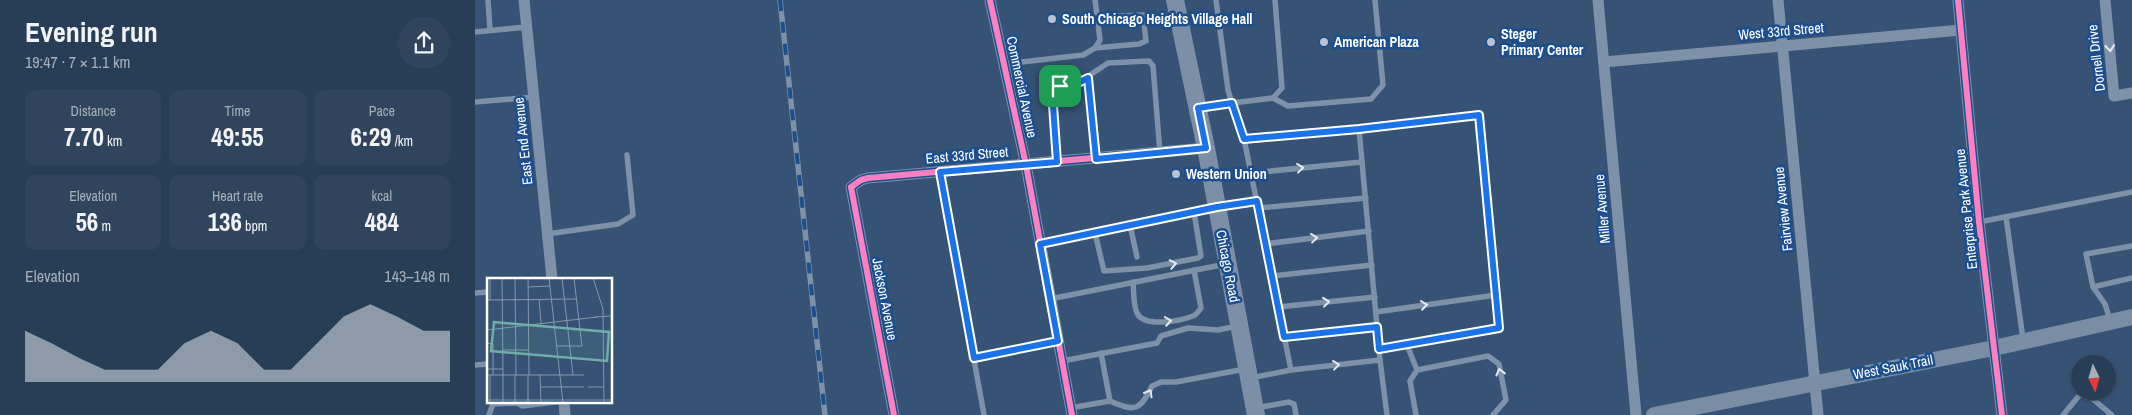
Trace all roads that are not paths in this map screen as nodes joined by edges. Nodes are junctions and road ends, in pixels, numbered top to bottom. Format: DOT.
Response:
graph roads {
  1 [pos="488,0"];
  2 [pos="524,0"];
  3 [pos="990,0"];
  4 [pos="1095,0"];
  5 [pos="1175,0"];
  6 [pos="1216,0"];
  7 [pos="1275,0"];
  8 [pos="1375,0"];
  9 [pos="1598,0"];
  10 [pos="1778,0"];
  11 [pos="1958,0"];
  12 [pos="2105,0"];
  13 [pos="1097,17"];
  14 [pos="527,27"];
  15 [pos="490,30"];
  16 [pos="1961,30"];
  17 [pos="475,32"];
  18 [pos="1782,46"];
  19 [pos="1095,48"];
  20 [pos="1605,62"];
  21 [pos="1005,67"];
  22 [pos="1088,78"];
  23 [pos="2132,93"];
  24 [pos="533,97"];
  25 [pos="1273,98"];
  26 [pos="475,102"];
  27 [pos="1232,103"];
  28 [pos="1198,108"];
  29 [pos="1359,129"];
  30 [pos="1244,139"];
  31 [pos="1206,148"];
  32 [pos="1160,153"];
  33 [pos="627,155"];
  34 [pos="1096,159"];
  35 [pos="1057,162"];
  36 [pos="1362,162"];
  37 [pos="1026,165"];
  38 [pos="940,172"];
  39 [pos="1251,173"];
  40 [pos="851,187"];
  41 [pos="2132,192"];
  42 [pos="1366,198"];
  43 [pos="1257,201"];
  44 [pos="1217,207"];
  45 [pos="1258,208"];
  46 [pos="1195,212"];
  47 [pos="2006,217"];
  48 [pos="1979,222"];
  49 [pos="1130,225"];
  50 [pos="1369,231"];
  51 [pos="1095,233"];
  52 [pos="547,234"];
  53 [pos="1040,244"];
  54 [pos="1265,244"];
  55 [pos="2132,246"];
  56 [pos="1137,257"];
  57 [pos="1228,264"];
  58 [pos="1372,265"];
  59 [pos="1195,270"];
  60 [pos="1272,276"];
  61 [pos="552,278"];
  62 [pos="2132,278"];
  63 [pos="1133,282"];
  64 [pos="2093,287"];
  65 [pos="1496,295"];
  66 [pos="1375,297"];
  67 [pos="1050,299"];
  68 [pos="1278,307"];
  69 [pos="1376,312"];
  70 [pos="2132,317"];
  71 [pos="2111,322"];
  72 [pos="1239,325"];
  73 [pos="1377,327"];
  74 [pos="1284,337"];
  75 [pos="1058,341"];
  76 [pos="2024,342"];
  77 [pos="1407,344"];
  78 [pos="1994,348"];
  79 [pos="1379,349"];
  80 [pos="1101,353"];
  81 [pos="974,358"];
  82 [pos="1380,360"];
  83 [pos="1062,361"];
  84 [pos="1291,370"];
  85 [pos="1417,370"];
  86 [pos="1248,373"];
  87 [pos="1815,382"];
  88 [pos="2076,400"];
  89 [pos="2094,400"];
  90 [pos="1110,401"];
  91 [pos="556,402"];
  92 [pos="564,402"];
  93 [pos="1071,412"];
  94 [pos="1255,412"];
  95 [pos="489,415"];
  96 [pos="565,415"];
  97 [pos="894,415"];
  98 [pos="984,415"];
  99 [pos="1296,415"];
  100 [pos="1387,415"];
  101 [pos="1416,415"];
  102 [pos="1493,415"];
  103 [pos="1636,415"];
  104 [pos="1654,415"];
  105 [pos="1818,415"];
  106 [pos="2002,415"];
  107 [pos="2063,415"];
  108 [pos="2112,415"];
  1 -- 15 [label="lane"];
  2 -- 14 [label="street, East End Avenue"];
  3 -- 21 [label="street, Commercial Avenue"];
  4 -- 13 [label="lane"];
  5 -- 28 [label="main road, Chicago Road"];
  6 -- 27 [label="lane"];
  7 -- 25 [label="lane"];
  8 -- 25 [label="lane"];
  9 -- 20 [label="street, Miller Avenue"];
  10 -- 18 [label="street, Fairview Avenue"];
  11 -- 16 [label="street, Enterprise Park Avenue"];
  12 -- 23 [label="street, Dornell Drive, one-way"];
  13 -- 19 [label="lane"];
  13 -- 19 [label="lane"];
  14 -- 15 [label="lane"];
  14 -- 24 [label="street, East End Avenue"];
  15 -- 17 [label="lane"];
  16 -- 18 [label="street, West 33rd Street"];
  16 -- 48 [label="street, Enterprise Park Avenue"];
  18 -- 20 [label="street, West 33rd Street"];
  18 -- 87 [label="street, Fairview Avenue"];
  19 -- 21 [label="lane"];
  20 -- 103 [label="street, Miller Avenue"];
  21 -- 37 [label="street, Commercial Avenue"];
  22 -- 32 [label="lane"];
  22 -- 34 [label="lane"];
  22 -- 35 [label="lane"];
  24 -- 26 [label="lane"];
  24 -- 52 [label="street, East End Avenue"];
  25 -- 27 [label="lane"];
  27 -- 28 [label="lane"];
  27 -- 30 [label="lane"];
  28 -- 31 [label="main road, Chicago Road"];
  29 -- 30 [label="lane"];
  29 -- 36 [label="lane"];
  29 -- 65 [label="lane"];
  30 -- 39 [label="lane"];
  31 -- 32 [label="street, East 33rd Street"];
  31 -- 44 [label="main road, Chicago Road"];
  32 -- 34 [label="street, East 33rd Street"];
  33 -- 52 [label="lane"];
  34 -- 35 [label="street, East 33rd Street"];
  35 -- 37 [label="street, East 33rd Street"];
  39 -- 36 [label="lane, one-way"];
  36 -- 42 [label="lane"];
  37 -- 38 [label="street, East 33rd Street"];
  37 -- 53 [label="street, Commercial Avenue"];
  38 -- 40 [label="street, East 33rd Street"];
  38 -- 81 [label="lane"];
  39 -- 43 [label="lane"];
  40 -- 97 [label="street, Jackson Avenue"];
  41 -- 47 [label="lane"];
  42 -- 45 [label="lane"];
  42 -- 50 [label="lane"];
  43 -- 44 [label="lane"];
  43 -- 45 [label="lane"];
  44 -- 46 [label="lane"];
  44 -- 57 [label="main road, Chicago Road"];
  45 -- 54 [label="lane"];
  46 -- 49 [label="lane"];
  51 -- 46 [label="lane, one-way"];
  47 -- 48 [label="lane"];
  47 -- 76 [label="lane"];
  48 -- 78 [label="street, Enterprise Park Avenue"];
  49 -- 51 [label="lane"];
  49 -- 56 [label="lane"];
  54 -- 50 [label="lane, one-way"];
  50 -- 58 [label="lane"];
  51 -- 53 [label="lane"];
  52 -- 61 [label="street, East End Avenue"];
  53 -- 67 [label="street, Commercial Avenue"];
  54 -- 60 [label="lane"];
  55 -- 64 [label="lane"];
  57 -- 59 [label="lane"];
  57 -- 72 [label="main road, Chicago Road"];
  58 -- 60 [label="lane"];
  58 -- 66 [label="lane"];
  59 -- 63 [label="lane"];
  63 -- 59 [label="lane, one-way"];
  60 -- 68 [label="lane"];
  62 -- 64 [label="lane"];
  63 -- 67 [label="lane"];
  64 -- 71 [label="lane"];
  69 -- 65 [label="lane, one-way"];
  65 -- 77 [label="lane"];
  68 -- 66 [label="lane, one-way"];
  66 -- 69 [label="lane"];
  67 -- 75 [label="street, Commercial Avenue"];
  68 -- 74 [label="lane"];
  69 -- 73 [label="lane"];
  70 -- 71 [label="main road, West Sauk Trail"];
  71 -- 76 [label="main road, West Sauk Trail"];
  72 -- 80 [label="lane"];
  72 -- 86 [label="main road, Chicago Road"];
  73 -- 74 [label="lane"];
  73 -- 79 [label="lane"];
  74 -- 84 [label="lane"];
  75 -- 81 [label="lane"];
  75 -- 83 [label="street, Commercial Avenue"];
  76 -- 78 [label="main road, West Sauk Trail"];
  77 -- 79 [label="lane"];
  77 -- 85 [label="lane"];
  78 -- 87 [label="main road, West Sauk Trail"];
  78 -- 106 [label="street, Enterprise Park Avenue"];
  79 -- 82 [label="lane"];
  80 -- 83 [label="lane"];
  80 -- 90 [label="lane"];
  81 -- 98 [label="lane"];
  84 -- 82 [label="lane, one-way"];
  82 -- 100 [label="lane"];
  83 -- 93 [label="street, Commercial Avenue"];
  84 -- 86 [label="lane"];
  85 -- 101 [label="lane"];
  102 -- 85 [label="lane, one-way"];
  90 -- 86 [label="lane, one-way"];
  86 -- 94 [label="main road, Chicago Road"];
  87 -- 104 [label="main road, West Sauk Trail"];
  87 -- 105 [label="street, Fairview Avenue"];
  88 -- 107 [label="lane"];
  89 -- 108 [label="lane"];
  90 -- 93 [label="lane"];
  91 -- 95 [label="lane"];
  92 -- 96 [label="street"];
  94 -- 99 [label="lane"];
}
